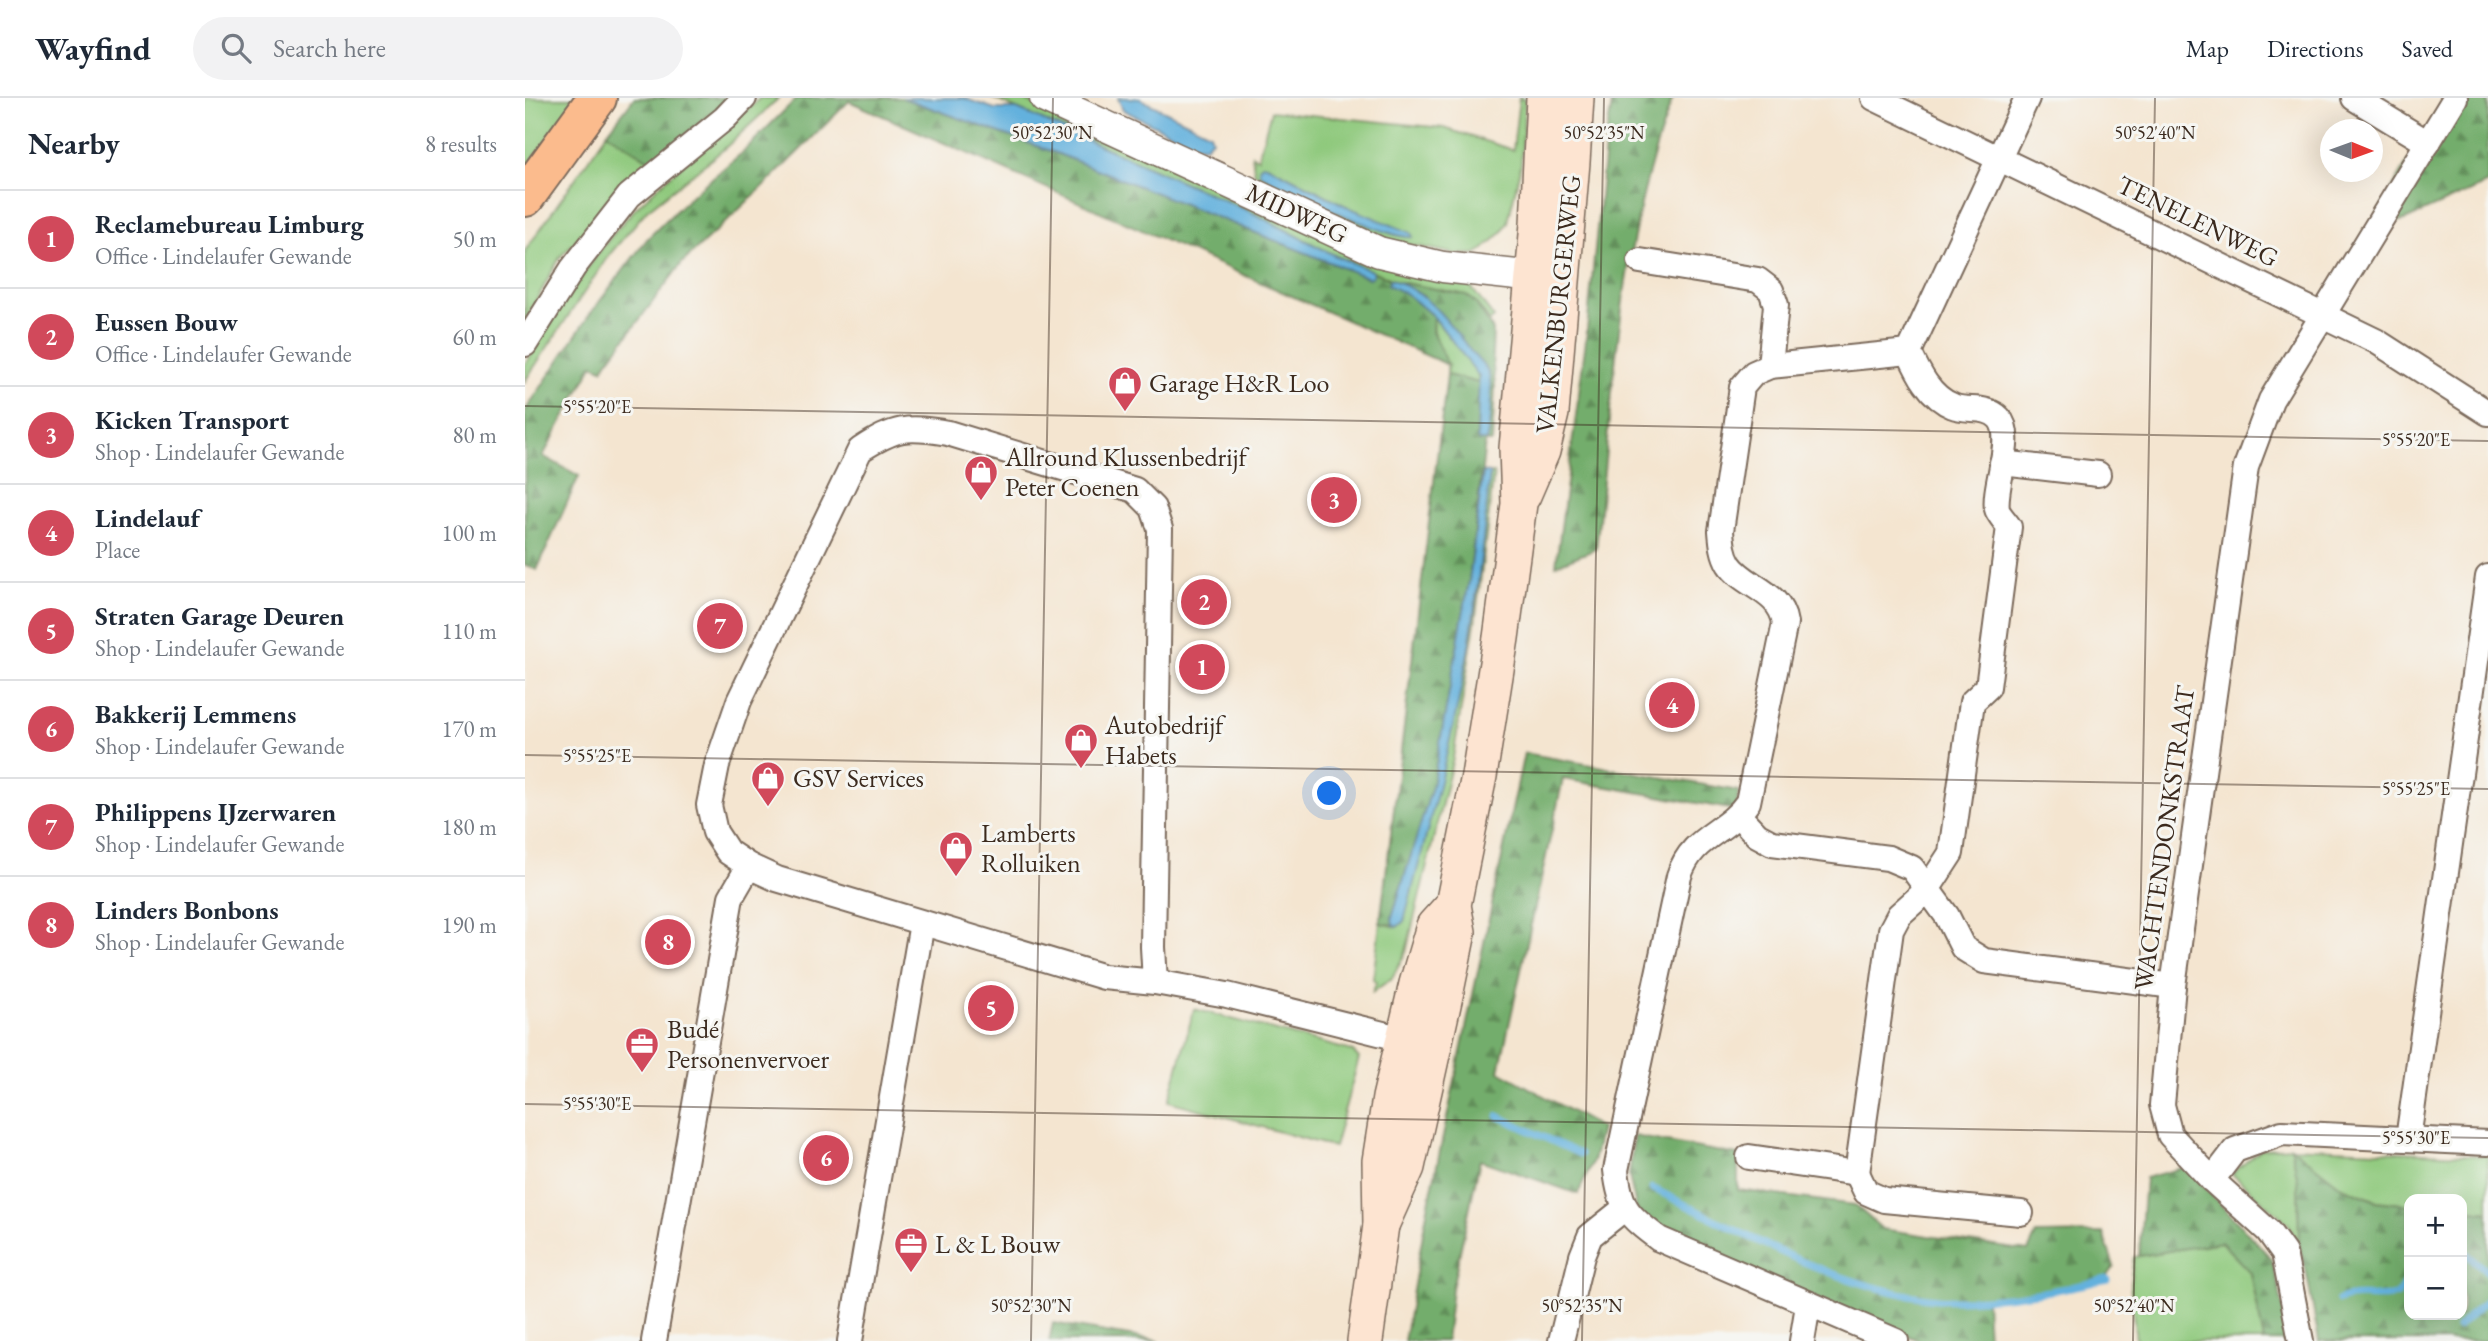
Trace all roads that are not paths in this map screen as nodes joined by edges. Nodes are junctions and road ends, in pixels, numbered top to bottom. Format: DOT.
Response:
graph roads {
  1 [pos="597,98"];
  2 [pos="744,98"];
  3 [pos="1045,98"];
  4 [pos="1544,98"];
  5 [pos="1576,98"];
  6 [pos="1874,98"];
  7 [pos="2028,98"];
  8 [pos="2354,98"];
  9 [pos="2455,98"];
  10 [pos="2428,143"];
  11 [pos="2000,158"];
  12 [pos="525,197"];
  13 [pos="1640,261"];
  14 [pos="1547,279"];
  15 [pos="2322,314"];
  16 [pos="525,344"];
  17 [pos="1909,352"];
  18 [pos="1770,366"];
  19 [pos="2488,413"];
  20 [pos="2002,463"];
  21 [pos="2098,474"];
  22 [pos="2488,577"];
  23 [pos="1739,816"];
  24 [pos="749,866"];
  25 [pos="1927,890"];
  26 [pos="922,923"];
  27 [pos="1155,982"];
  28 [pos="2173,986"];
  29 [pos="1419,1043"];
  30 [pos="2408,1139"];
  31 [pos="2488,1143"];
  32 [pos="1749,1157"];
  33 [pos="1857,1173"];
  34 [pos="2212,1180"];
  35 [pos="1625,1208"];
  36 [pos="2021,1213"];
  37 [pos="1808,1305"];
  38 [pos="654,1341"];
  39 [pos="850,1341"];
  40 [pos="1365,1341"];
  41 [pos="1562,1341"];
  42 [pos="1803,1341"];
  43 [pos="1896,1341"];
  44 [pos="2301,1341"];
  1 -- 12 [label="highway"];
  2 -- 16 [label="street"];
  3 -- 14 [label="street, MIDWEG"];
  4 -- 14 [label="main road, VALKENBURGERWEG"];
  5 -- 14 [label="main road, VALKENBURGERWEG"];
  6 -- 11 [label="street, TENELENWEG"];
  7 -- 11 [label="street"];
  8 -- 10 [label="street"];
  9 -- 10 [label="street, WACHTENDONKSTRAAT"];
  10 -- 15 [label="street, WACHTENDONKSTRAAT"];
  11 -- 15 [label="street, TENELENWEG"];
  11 -- 17 [label="street"];
  13 -- 18 [label="street"];
  14 -- 29 [label="main road, VALKENBURGERWEG"];
  15 -- 19 [label="street, TENELENWEG"];
  15 -- 28 [label="street, WACHTENDONKSTRAAT"];
  17 -- 18 [label="street"];
  17 -- 20 [label="street"];
  18 -- 23 [label="street"];
  20 -- 21 [label="street"];
  20 -- 25 [label="street"];
  22 -- 30 [label="street"];
  23 -- 25 [label="street"];
  23 -- 35 [label="street"];
  24 -- 26 [label="street"];
  24 -- 27 [label="street"];
  24 -- 38 [label="street"];
  25 -- 28 [label="street"];
  25 -- 33 [label="street"];
  26 -- 27 [label="street"];
  26 -- 39 [label="street"];
  27 -- 29 [label="street"];
  28 -- 34 [label="street, WACHTENDONKSTRAAT"];
  29 -- 40 [label="main road, VALKENBURGERWEG"];
  30 -- 31 [label="street"];
  30 -- 34 [label="street"];
  32 -- 33 [label="street"];
  33 -- 36 [label="street"];
  34 -- 44 [label="street, WACHTENDONKSTRAAT"];
  35 -- 37 [label="street"];
  35 -- 41 [label="street"];
  37 -- 42 [label="street"];
  37 -- 43 [label="street"];
}
